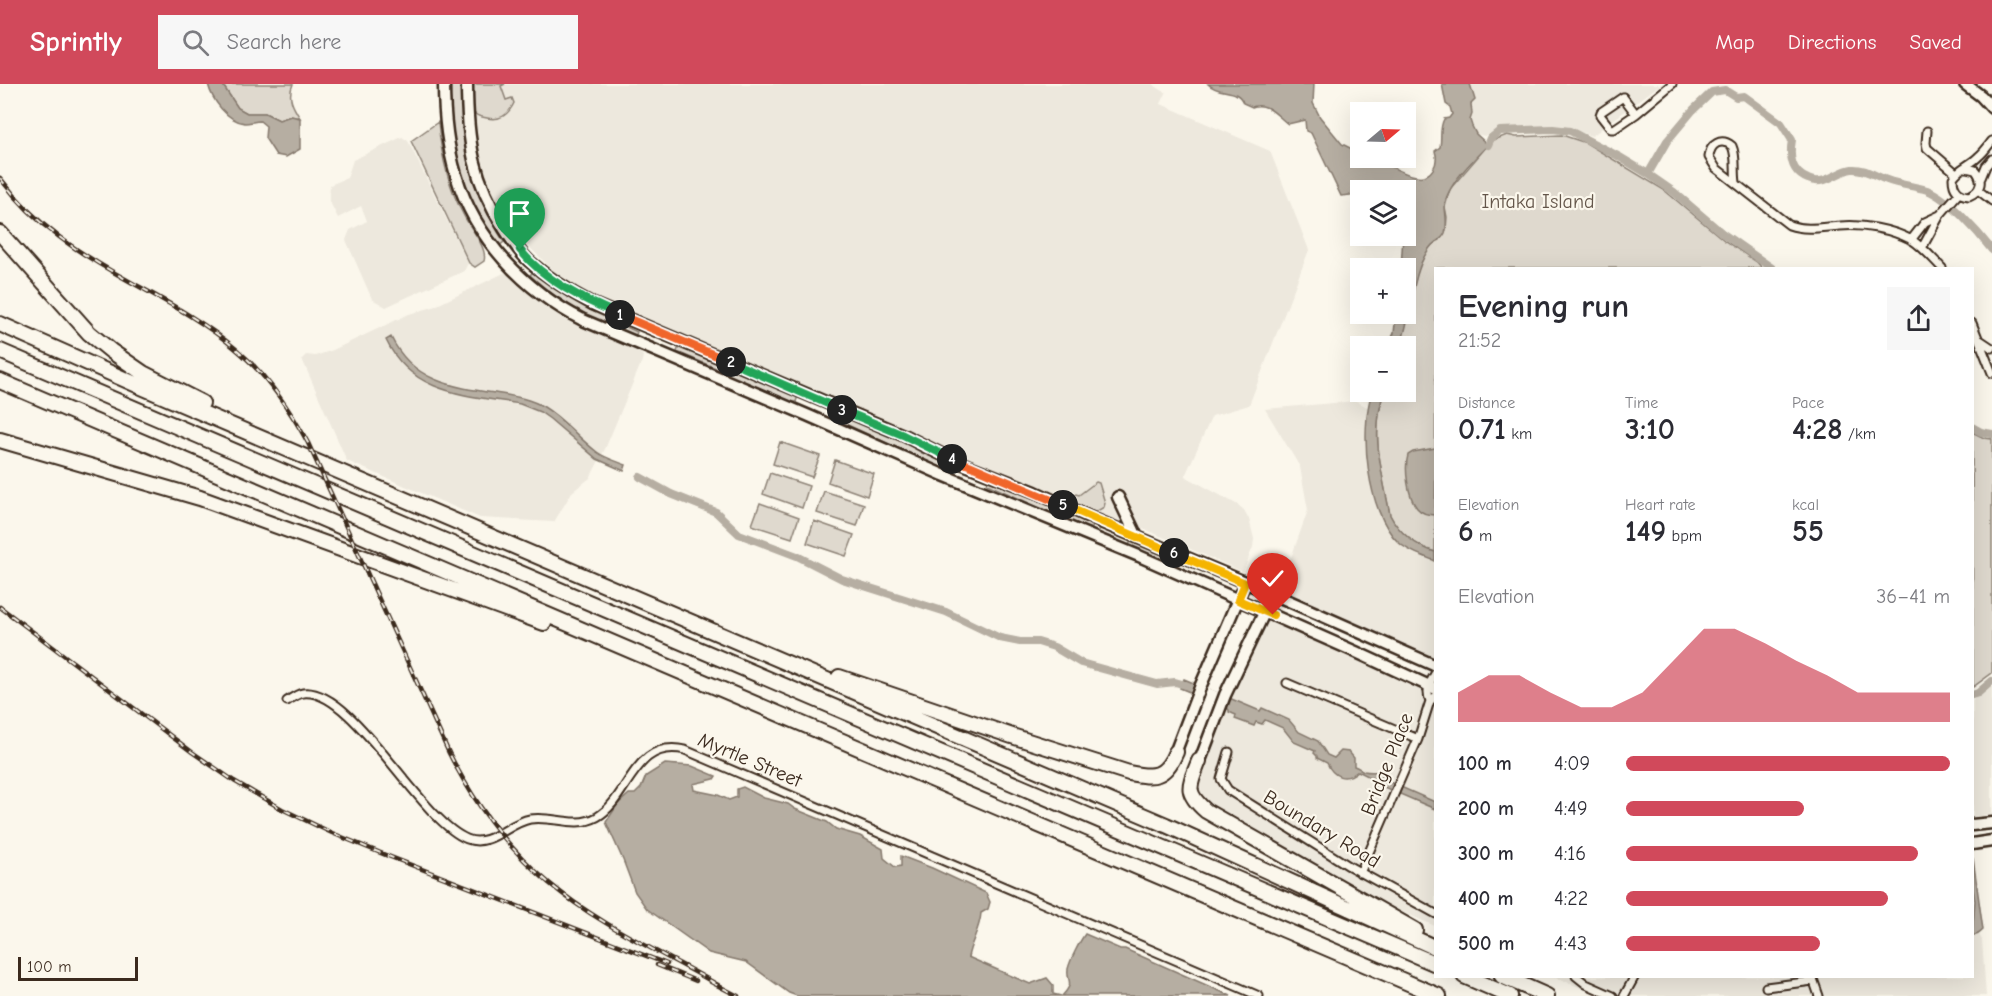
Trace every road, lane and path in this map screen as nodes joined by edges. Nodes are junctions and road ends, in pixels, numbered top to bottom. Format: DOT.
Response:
graph roads {
  1 [pos="444,84"];
  2 [pos="467,84"];
  3 [pos="1672,84"];
  4 [pos="1965,84"];
  5 [pos="1992,108"];
  6 [pos="1636,114"];
  7 [pos="1927,131"];
  8 [pos="1992,141"];
  9 [pos="1992,159"];
  10 [pos="1966,168"];
  11 [pos="1956,173"];
  12 [pos="1981,178"];
  13 [pos="1736,182"];
  14 [pos="1978,190"];
  15 [pos="1956,196"];
  16 [pos="1992,201"];
  17 [pos="1940,215"];
  18 [pos="3,238"];
  19 [pos="1911,240"];
  20 [pos="1922,248"];
  21 [pos="1941,267"];
  22 [pos="0,324"];
  23 [pos="1974,326"];
  24 [pos="1980,340"];
  25 [pos="1992,348"];
  26 [pos="0,351"];
  27 [pos="1992,373"];
  28 [pos="0,381"];
  29 [pos="0,440"];
  30 [pos="267,440"];
  31 [pos="1118,497"];
  32 [pos="1137,537"];
  33 [pos="1245,583"];
  34 [pos="1273,594"];
  35 [pos="1238,600"];
  36 [pos="1265,611"];
  37 [pos="708,629"];
  38 [pos="643,656"];
  39 [pos="1434,665"];
  40 [pos="1287,683"];
  41 [pos="1432,687"];
  42 [pos="1433,698"];
  43 [pos="287,701"];
  44 [pos="1418,739"];
  45 [pos="1177,750"];
  46 [pos="1229,752"];
  47 [pos="1200,760"];
  48 [pos="1991,823"];
  49 [pos="1974,825"];
  50 [pos="1992,841"];
  51 [pos="1974,844"];
  52 [pos="1360,873"];
  53 [pos="1434,913"];
  54 [pos="1434,939"];
  55 [pos="1434,947"];
  56 [pos="1434,963"];
  57 [pos="1469,978"];
  58 [pos="1506,978"];
  59 [pos="1518,978"];
  60 [pos="1578,978"];
  61 [pos="1634,978"];
  62 [pos="1813,979"];
  63 [pos="1766,987"];
  64 [pos="1259,996"];
  65 [pos="1439,996"];
  66 [pos="1510,996"];
  67 [pos="1547,996"];
  68 [pos="1557,996"];
  69 [pos="1613,996"];
  70 [pos="1624,996"];
  71 [pos="1820,996"];
  1 -- 35 [label="main road"];
  2 -- 32 [label="main road"];
  3 -- 6 [label="street"];
  4 -- 5 [label="main road"];
  6 -- 6 [label="street"];
  7 -- 11 [label="street"];
  8 -- 10 [label="street"];
  9 -- 12 [label="street"];
  10 -- 11 [label="street"];
  10 -- 12 [label="street"];
  11 -- 15 [label="street"];
  12 -- 14 [label="street"];
  13 -- 13 [label="street"];
  13 -- 19 [label="street"];
  14 -- 15 [label="street"];
  14 -- 16 [label="street"];
  15 -- 17 [label="street"];
  17 -- 19 [label="street"];
  17 -- 20 [label="street"];
  18 -- 30 [label="highway"];
  19 -- 20 [label="street"];
  20 -- 21 [label="street"];
  22 -- 30 [label="highway"];
  23 -- 24 [label="street"];
  24 -- 25 [label="street"];
  24 -- 27 [label="street"];
  26 -- 56 [label="highway"];
  28 -- 38 [label="highway"];
  29 -- 38 [label="highway"];
  30 -- 37 [label="highway"];
  31 -- 32 [label="main road"];
  32 -- 33 [label="main road"];
  33 -- 34 [label="main road"];
  33 -- 35 [label="main road"];
  34 -- 36 [label="main road"];
  34 -- 39 [label="main road"];
  35 -- 36 [label="main road"];
  35 -- 45 [label="main road"];
  36 -- 41 [label="main road"];
  36 -- 47 [label="main road"];
  37 -- 45 [label="highway"];
  37 -- 55 [label="highway"];
  38 -- 65 [label="highway"];
  40 -- 44 [label="street"];
  41 -- 42 [label="street, Bridge Place"];
  42 -- 44 [label="street, Bridge Place"];
  43 -- 64 [label="street, Myrtle Street"];
  44 -- 52 [label="street, Bridge Place"];
  46 -- 52 [label="street, Boundary Road"];
  47 -- 54 [label="highway"];
  48 -- 49 [label="main road"];
  50 -- 51 [label="main road"];
  52 -- 53 [label="street, Boundary Road"];
  57 -- 66 [label="highway"];
  58 -- 67 [label="highway"];
  59 -- 68 [label="highway"];
  60 -- 69 [label="street"];
  61 -- 70 [label="street"];
  62 -- 63 [label="street"];
  62 -- 71 [label="street"];
}
